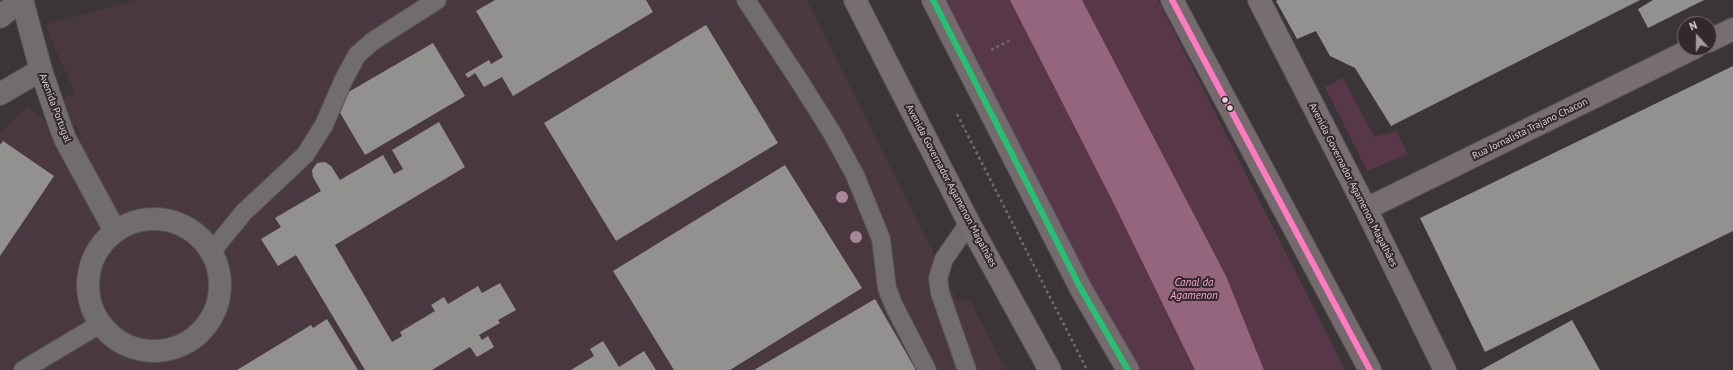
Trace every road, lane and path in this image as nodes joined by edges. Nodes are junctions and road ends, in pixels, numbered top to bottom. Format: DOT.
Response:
graph roads {
  1 [pos="22,0"];
  2 [pos="436,0"];
  3 [pos="746,0"];
  4 [pos="855,0"];
  5 [pos="933,0"];
  6 [pos="1259,0"];
  7 [pos="1173,1"];
  8 [pos="0,17"];
  9 [pos="1733,29"];
  10 [pos="1717,37"];
  11 [pos="1678,56"];
  12 [pos="41,70"];
  13 [pos="0,94"];
  14 [pos="1366,210"];
  15 [pos="969,223"];
  16 [pos="115,231"];
  17 [pos="212,251"];
  18 [pos="100,324"];
  19 [pos="23,370"];
  20 [pos="927,370"];
  21 [pos="967,370"];
  22 [pos="1050,370"];
  23 [pos="1128,370"];
  24 [pos="1370,370"];
  25 [pos="1445,370"];
  1 -- 8 [label="street"];
  1 -- 12 [label="street, Avenida Portugal"];
  2 -- 17 [label="lane"];
  3 -- 20 [label="lane"];
  4 -- 15 [label="main road, Avenida Governador Agamenon Magalhães"];
  5 -- 23 [label="highway"];
  6 -- 14 [label="main road, Avenida Governador Agamenon Magalhães"];
  7 -- 24 [label="highway"];
  9 -- 10 [label="main road"];
  11 -- 14 [label="main road, Rua Jornalista Trajano Chacon"];
  12 -- 13 [label="street"];
  12 -- 16 [label="street, Avenida Portugal"];
  14 -- 25 [label="main road, Avenida Governador Agamenon Magalhães"];
  15 -- 21 [label="lane"];
  15 -- 22 [label="main road, Avenida Governador Agamenon Magalhães"];
  16 -- 17 [label="street"];
  16 -- 18 [label="street"];
  17 -- 18 [label="street"];
  18 -- 19 [label="lane"];
}
